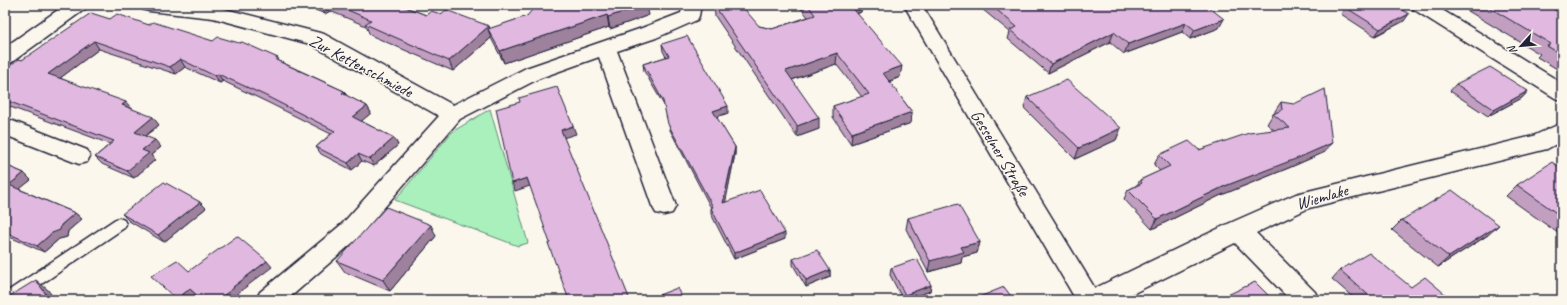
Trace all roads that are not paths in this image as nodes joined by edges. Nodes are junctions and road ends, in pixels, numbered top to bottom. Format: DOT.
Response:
graph roads {
  1 [pos="78,5"];
  2 [pos="149,5"];
  3 [pos="692,5"];
  4 [pos="913,5"];
  5 [pos="1420,5"];
  6 [pos="606,49"];
  7 [pos="5,57"];
  8 [pos="1562,93"];
  9 [pos="453,114"];
  10 [pos="5,126"];
  11 [pos="1562,132"];
  12 [pos="79,156"];
  13 [pos="664,206"];
  14 [pos="119,224"];
  15 [pos="1238,230"];
  16 [pos="6,300"];
  17 [pos="269,300"];
  18 [pos="1089,300"];
  19 [pos="1096,300"];
  20 [pos="1306,300"];
  1 -- 7 [label="street"];
  2 -- 9 [label="street, Zur Kettenschmiede"];
  3 -- 6 [label="street"];
  4 -- 18 [label="street, Gesselner Straße"];
  5 -- 8 [label="street"];
  6 -- 9 [label="street"];
  6 -- 13 [label="street"];
  9 -- 17 [label="street"];
  10 -- 12 [label="street"];
  11 -- 15 [label="street, Wiemlake"];
  14 -- 16 [label="lane"];
  15 -- 19 [label="street, Wiemlake"];
  15 -- 20 [label="street"];
}
